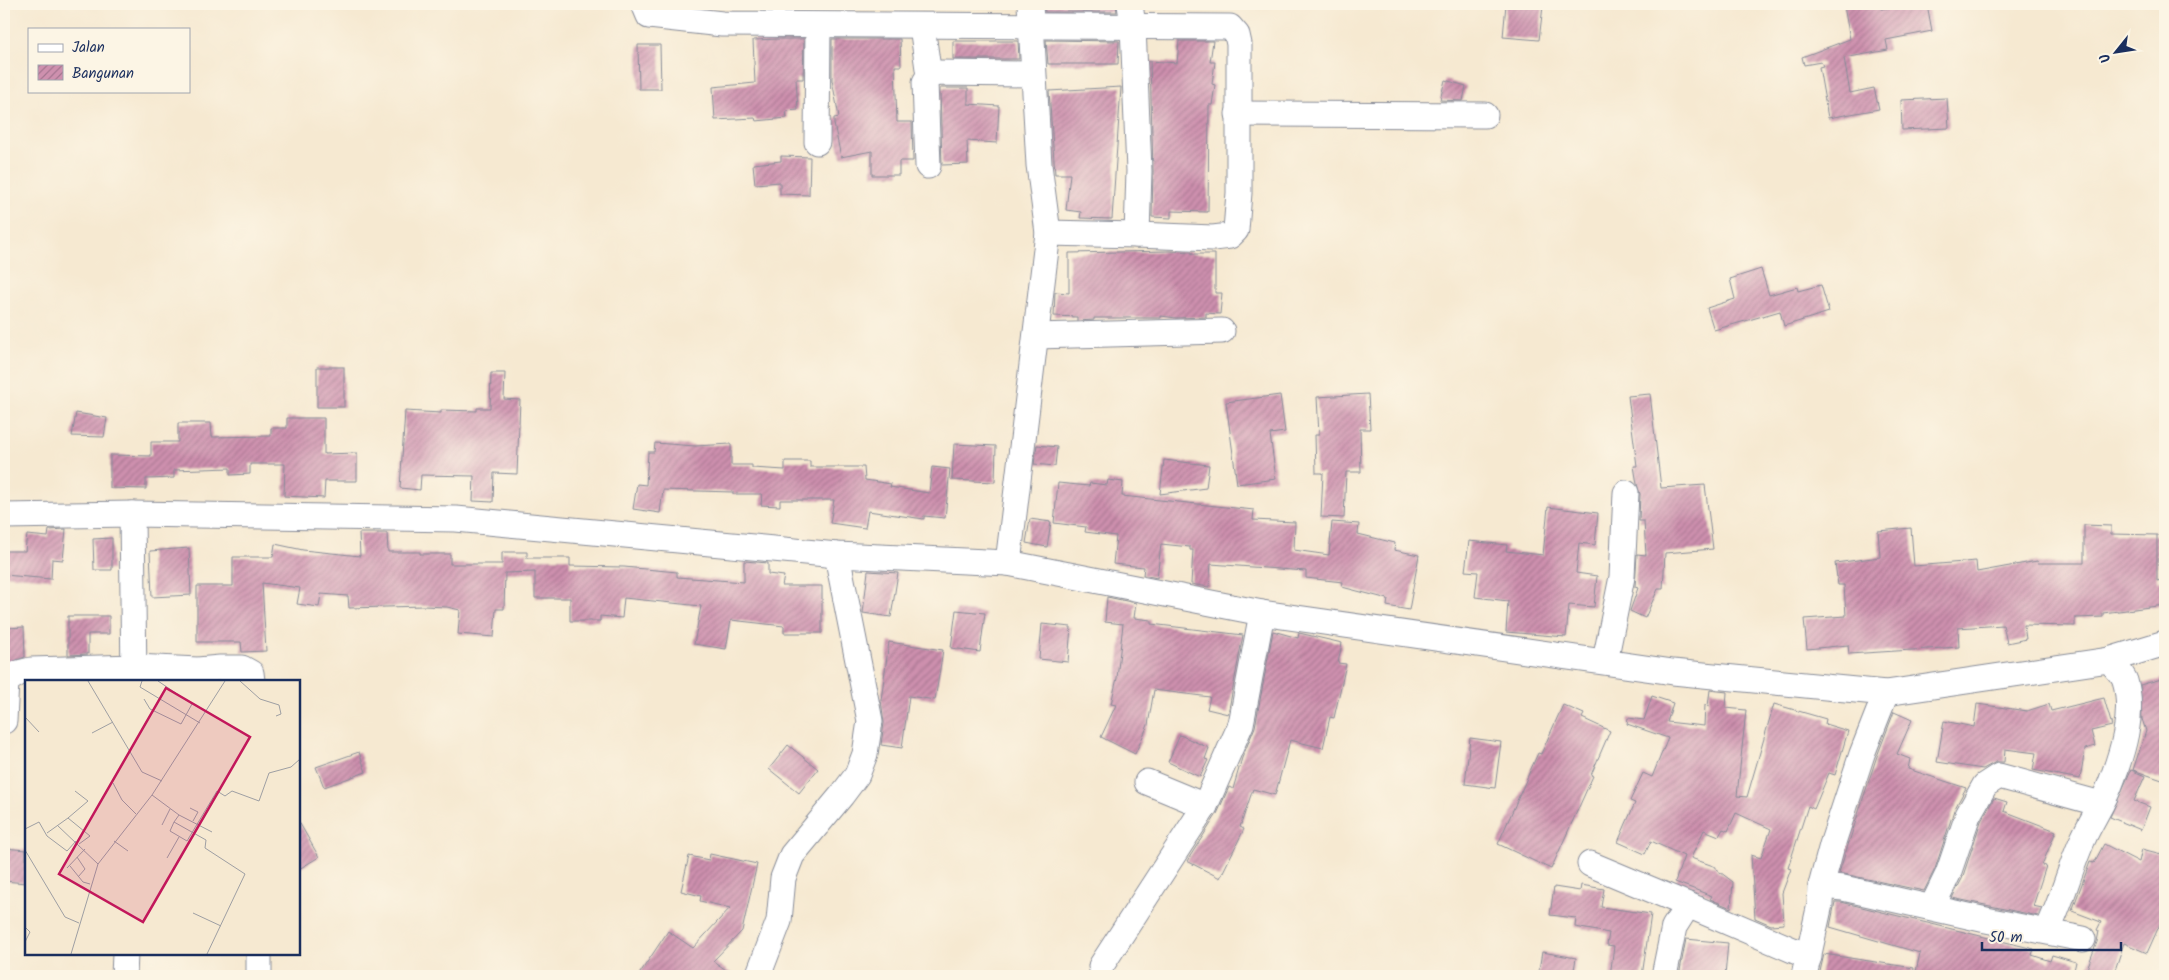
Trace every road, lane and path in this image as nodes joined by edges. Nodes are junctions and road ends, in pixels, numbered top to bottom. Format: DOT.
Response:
graph roads {
  1 [pos="644,4"];
  2 [pos="1031,14"];
  3 [pos="1132,15"];
  4 [pos="818,26"];
  5 [pos="922,26"];
  6 [pos="1032,74"];
  7 [pos="929,76"];
  8 [pos="1238,114"];
  9 [pos="1485,114"];
  10 [pos="817,142"];
  11 [pos="928,166"];
  12 [pos="1048,234"];
  13 [pos="1137,235"];
  14 [pos="1222,331"];
  15 [pos="1036,336"];
  16 [pos="1626,493"];
  17 [pos="132,514"];
  18 [pos="4,516"];
  19 [pos="837,554"];
  20 [pos="1008,563"];
  21 [pos="1262,613"];
  22 [pos="2165,644"];
  23 [pos="2109,660"];
  24 [pos="1605,661"];
  25 [pos="135,674"];
  26 [pos="252,680"];
  27 [pos="1886,693"];
  28 [pos="4,722"];
  29 [pos="1147,782"];
  30 [pos="2101,804"];
  31 [pos="1205,806"];
  32 [pos="1590,864"];
  33 [pos="1821,886"];
  34 [pos="1688,905"];
  35 [pos="1932,907"];
  36 [pos="2047,931"];
  37 [pos="2083,939"];
  38 [pos="125,955"];
  39 [pos="259,955"];
  40 [pos="1101,966"];
  41 [pos="1806,967"];
  42 [pos="124,976"];
  43 [pos="260,976"];
  44 [pos="758,976"];
  45 [pos="1664,976"];
  1 -- 4 [label="street"];
  2 -- 3 [label="street"];
  2 -- 5 [label="street"];
  2 -- 6 [label="street"];
  3 -- 8 [label="street"];
  3 -- 13 [label="street"];
  4 -- 5 [label="street"];
  4 -- 10 [label="street"];
  5 -- 7 [label="street"];
  6 -- 7 [label="street"];
  6 -- 12 [label="street"];
  7 -- 11 [label="street"];
  8 -- 9 [label="street"];
  8 -- 13 [label="street"];
  12 -- 13 [label="street"];
  12 -- 15 [label="street"];
  14 -- 15 [label="street"];
  15 -- 20 [label="street"];
  16 -- 24 [label="street"];
  17 -- 18 [label="street"];
  17 -- 19 [label="street"];
  17 -- 25 [label="street"];
  19 -- 20 [label="street"];
  19 -- 44 [label="street"];
  20 -- 21 [label="street"];
  21 -- 24 [label="street"];
  21 -- 31 [label="street"];
  22 -- 23 [label="street"];
  23 -- 27 [label="street"];
  23 -- 30 [label="street"];
  24 -- 27 [label="street"];
  25 -- 26 [label="street"];
  25 -- 28 [label="street"];
  27 -- 33 [label="street"];
  29 -- 31 [label="street"];
  30 -- 35 [label="street"];
  30 -- 36 [label="street"];
  31 -- 40 [label="street"];
  32 -- 34 [label="street"];
  33 -- 35 [label="street"];
  33 -- 41 [label="street"];
  34 -- 41 [label="street"];
  34 -- 45 [label="street"];
  35 -- 36 [label="street"];
  36 -- 37 [label="street"];
  38 -- 42 [label="street"];
  39 -- 43 [label="street"];
}
